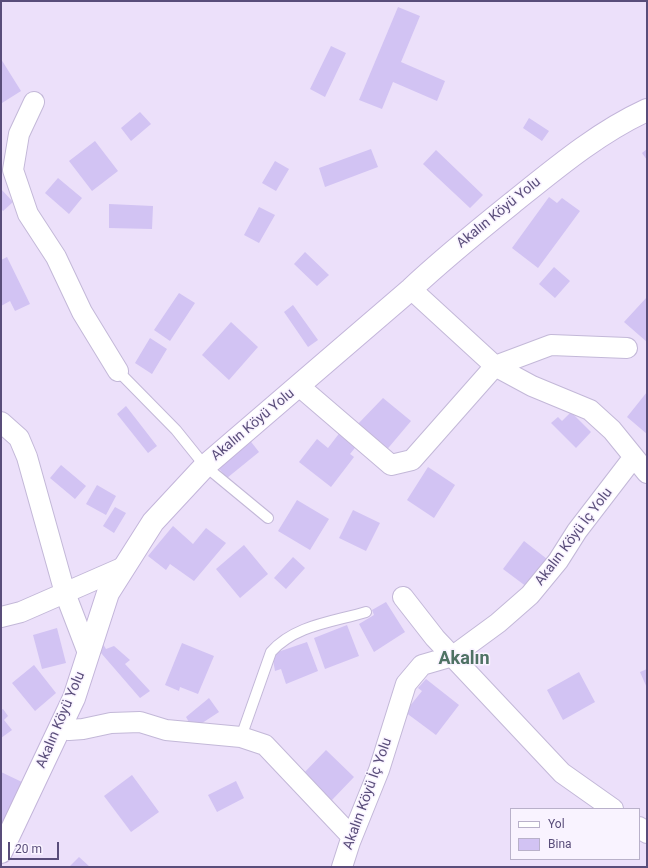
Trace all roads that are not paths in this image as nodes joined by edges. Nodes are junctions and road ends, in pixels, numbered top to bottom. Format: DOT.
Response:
graph roads {
  1 [pos="34,102"];
  2 [pos="647,110"];
  3 [pos="411,289"];
  4 [pos="627,348"];
  5 [pos="495,366"];
  6 [pos="118,371"];
  7 [pos="299,386"];
  8 [pos="1,422"];
  9 [pos="633,458"];
  10 [pos="205,466"];
  11 [pos="647,473"];
  12 [pos="268,518"];
  13 [pos="124,567"];
  14 [pos="65,593"];
  15 [pos="403,597"];
  16 [pos="366,612"];
  17 [pos="1,616"];
  18 [pos="88,653"];
  19 [pos="454,656"];
  20 [pos="60,726"];
  21 [pos="241,737"];
  22 [pos="612,808"];
  23 [pos="352,837"];
  24 [pos="1,852"];
  25 [pos="342,867"];
  1 -- 6 [label="street"];
  2 -- 3 [label="street, Akalın Köyü Yolu"];
  3 -- 5 [label="street"];
  3 -- 7 [label="street, Akalın Köyü Yolu"];
  4 -- 5 [label="street"];
  5 -- 7 [label="street"];
  5 -- 9 [label="street"];
  6 -- 10 [label="lane"];
  7 -- 10 [label="street, Akalın Köyü Yolu"];
  8 -- 14 [label="street"];
  9 -- 11 [label="street"];
  9 -- 19 [label="street, Akalın Köyü İç Yolu"];
  10 -- 12 [label="lane"];
  10 -- 13 [label="street, Akalın Köyü Yolu"];
  13 -- 14 [label="street"];
  13 -- 18 [label="street, Akalın Köyü Yolu"];
  14 -- 17 [label="street"];
  14 -- 18 [label="street"];
  15 -- 19 [label="street"];
  16 -- 21 [label="lane"];
  18 -- 20 [label="street, Akalın Köyü Yolu"];
  19 -- 22 [label="street"];
  19 -- 23 [label="street, Akalın Köyü İç Yolu"];
  20 -- 21 [label="street"];
  20 -- 24 [label="street, Akalın Köyü Yolu"];
  21 -- 23 [label="street"];
  23 -- 25 [label="street, Akalın Köyü İç Yolu"];
}
